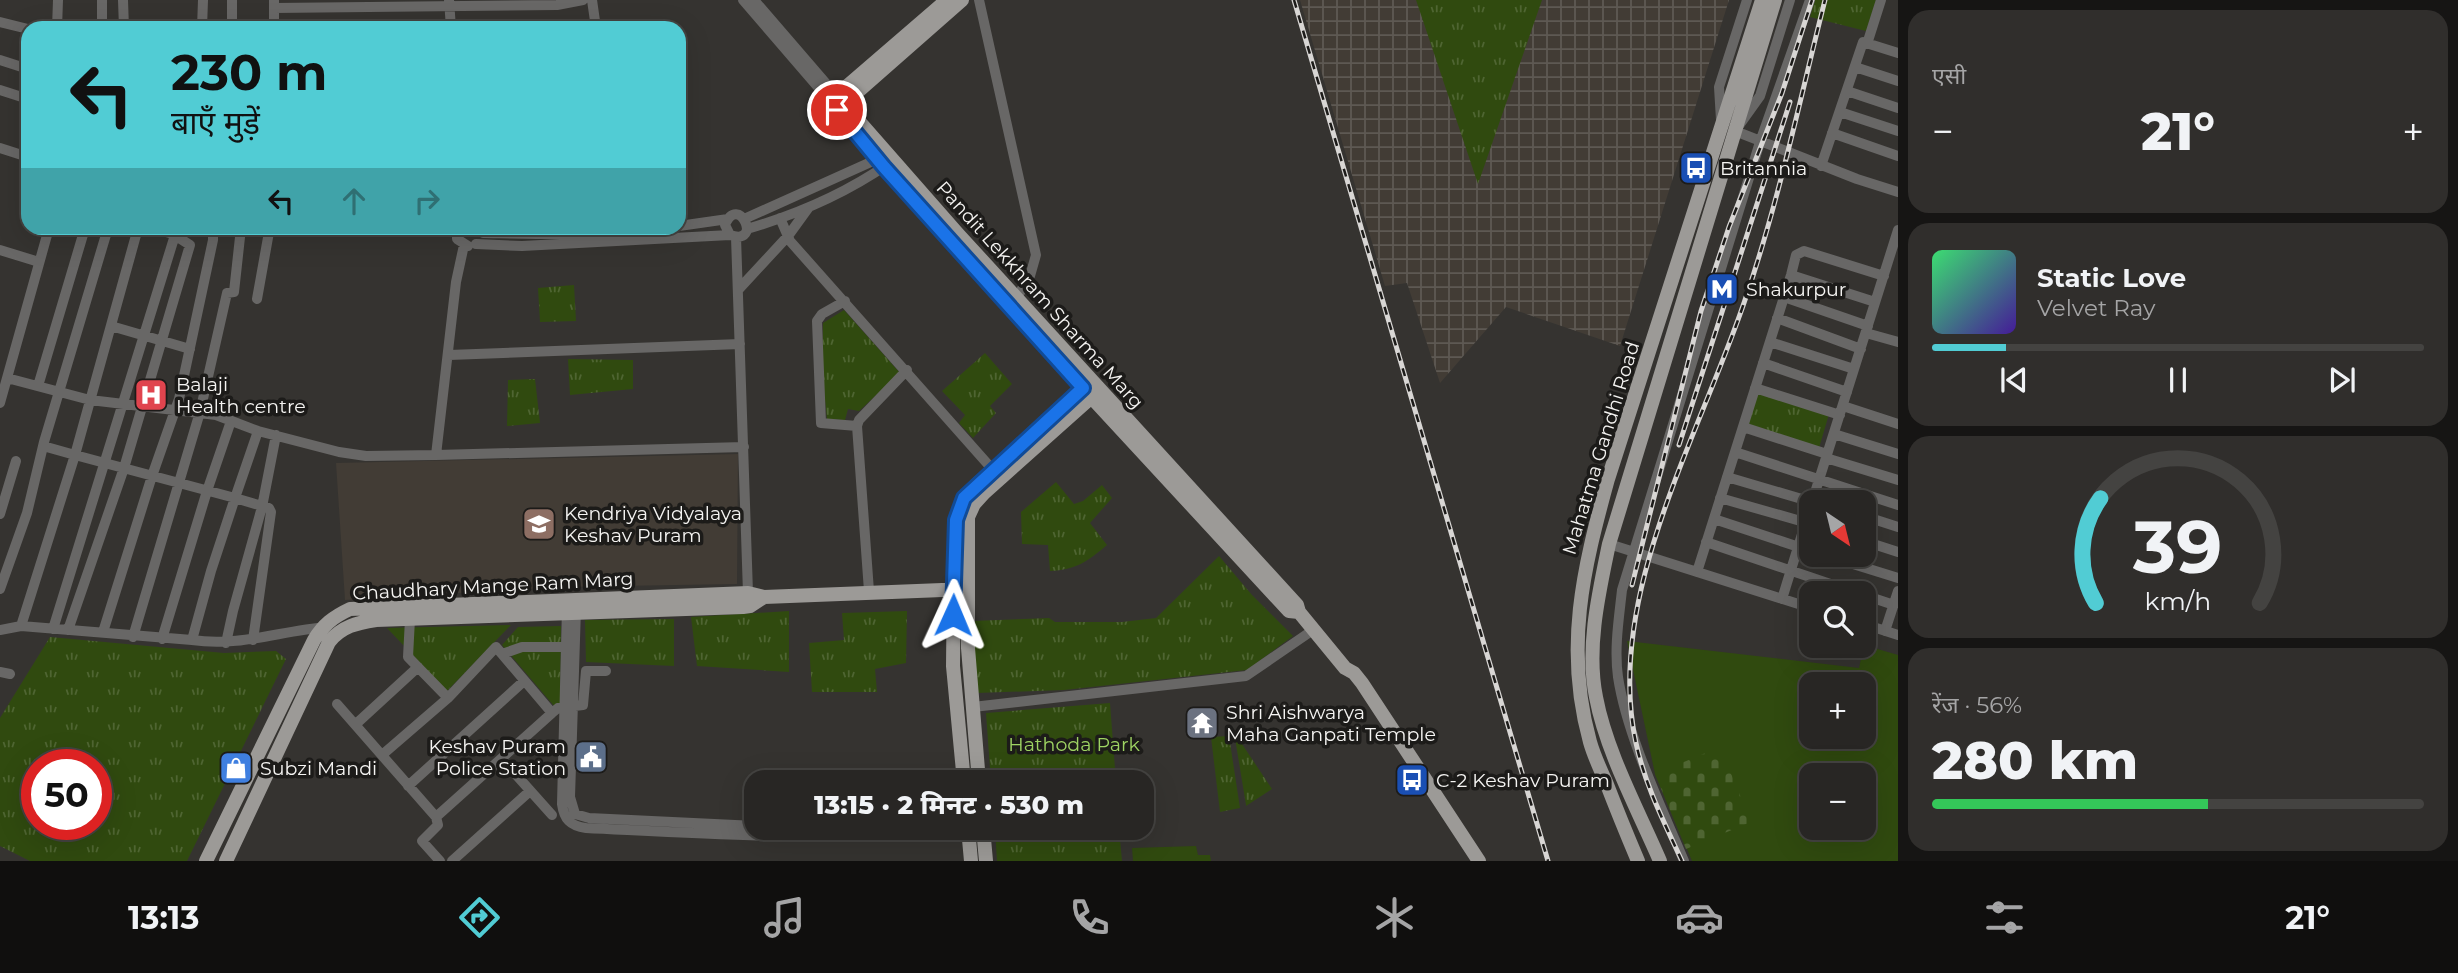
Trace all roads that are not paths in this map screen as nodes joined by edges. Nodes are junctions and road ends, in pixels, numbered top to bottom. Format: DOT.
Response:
graph roads {
  1 [pos="58,0"];
  2 [pos="102,0"];
  3 [pos="122,0"];
  4 [pos="202,0"];
  5 [pos="232,0"];
  6 [pos="466,0"];
  7 [pos="583,0"];
  8 [pos="592,0"];
  9 [pos="743,0"];
  10 [pos="754,0"];
  11 [pos="947,0"];
  12 [pos="961,0"];
  13 [pos="979,0"];
  14 [pos="1747,0"];
  15 [pos="1762,0"];
  16 [pos="1776,0"];
  17 [pos="1790,0"];
  18 [pos="1810,0"];
  19 [pos="1881,0"];
  20 [pos="449,3"];
  21 [pos="274,4"];
  22 [pos="58,21"];
  23 [pos="102,21"];
  24 [pos="124,21"];
  25 [pos="202,21"];
  26 [pos="232,21"];
  27 [pos="450,21"];
  28 [pos="595,21"];
  29 [pos="0,22"];
  30 [pos="21,27"];
  31 [pos="1867,44"];
  32 [pos="1898,53"];
  33 [pos="0,60"];
  34 [pos="21,67"];
  35 [pos="1855,67"];
  36 [pos="1898,82"];
  37 [pos="0,90"];
  38 [pos="1847,91"];
  39 [pos="1739,96"];
  40 [pos="21,97"];
  41 [pos="837,102"];
  42 [pos="1898,108"];
  43 [pos="1840,112"];
  44 [pos="1728,131"];
  45 [pos="1898,131"];
  46 [pos="1832,133"];
  47 [pos="1759,142"];
  48 [pos="0,148"];
  49 [pos="21,155"];
  50 [pos="1898,156"];
  51 [pos="886,160"];
  52 [pos="1821,166"];
  53 [pos="1898,192"];
  54 [pos="811,205"];
  55 [pos="780,218"];
  56 [pos="728,219"];
  57 [pos="745,224"];
  58 [pos="686,225"];
  59 [pos="48,235"];
  60 [pos="83,235"];
  61 [pos="106,235"];
  62 [pos="136,235"];
  63 [pos="175,235"];
  64 [pos="213,235"];
  65 [pos="241,235"];
  66 [pos="268,235"];
  67 [pos="456,235"];
  68 [pos="480,235"];
  69 [pos="733,236"];
  70 [pos="788,236"];
  71 [pos="1897,236"];
  72 [pos="476,244"];
  73 [pos="464,245"];
  74 [pos="0,250"];
  75 [pos="39,262"];
  76 [pos="1791,275"];
  77 [pos="1884,276"];
  78 [pos="738,290"];
  79 [pos="1017,297"];
  80 [pos="1784,297"];
  81 [pos="257,299"];
  82 [pos="845,301"];
  83 [pos="1875,302"];
  84 [pos="1777,318"];
  85 [pos="111,326"];
  86 [pos="1867,329"];
  87 [pos="143,336"];
  88 [pos="1897,340"];
  89 [pos="161,341"];
  90 [pos="1770,342"];
  91 [pos="740,344"];
  92 [pos="190,349"];
  93 [pos="1861,349"];
  94 [pos="449,355"];
  95 [pos="1763,363"];
  96 [pos="1854,369"];
  97 [pos="907,370"];
  98 [pos="7,378"];
  99 [pos="38,386"];
  100 [pos="1755,388"];
  101 [pos="1091,389"];
  102 [pos="59,391"];
  103 [pos="1847,392"];
  104 [pos="90,400"];
  105 [pos="0,403"];
  106 [pos="123,404"];
  107 [pos="142,405"];
  108 [pos="175,409"];
  109 [pos="1841,411"];
  110 [pos="200,412"];
  111 [pos="231,421"];
  112 [pos="1898,424"];
  113 [pos="857,426"];
  114 [pos="1743,428"];
  115 [pos="258,431"];
  116 [pos="1834,434"];
  117 [pos="276,435"];
  118 [pos="43,446"];
  119 [pos="744,447"];
  120 [pos="1735,452"];
  121 [pos="1898,454"];
  122 [pos="75,455"];
  123 [pos="436,455"];
  124 [pos="1827,456"];
  125 [pos="16,461"];
  126 [pos="103,462"];
  127 [pos="124,468"];
  128 [pos="993,470"];
  129 [pos="152,476"];
  130 [pos="1727,477"];
  131 [pos="1819,480"];
  132 [pos="1898,480"];
  133 [pos="178,484"];
  134 [pos="1816,490"];
  135 [pos="1839,490"];
  136 [pos="206,491"];
  137 [pos="235,498"];
  138 [pos="1720,498"];
  139 [pos="1799,499"];
  140 [pos="1876,501"];
  141 [pos="1898,505"];
  142 [pos="262,507"];
  143 [pos="0,513"];
  144 [pos="1714,519"];
  145 [pos="1799,520"];
  146 [pos="1876,520"];
  147 [pos="1898,527"];
  148 [pos="1706,542"];
  149 [pos="1609,544"];
  150 [pos="1876,545"];
  151 [pos="1798,547"];
  152 [pos="1633,552"];
  153 [pos="1898,552"];
  154 [pos="1863,567"];
  155 [pos="954,568"];
  156 [pos="1697,572"];
  157 [pos="1790,572"];
  158 [pos="1898,578"];
  159 [pos="1819,581"];
  160 [pos="0,589"];
  161 [pos="961,589"];
  162 [pos="931,590"];
  163 [pos="1898,591"];
  164 [pos="869,592"];
  165 [pos="748,593"];
  166 [pos="764,597"];
  167 [pos="1782,599"];
  168 [pos="1876,599"];
  169 [pos="1799,604"];
  170 [pos="1894,605"];
  171 [pos="572,607"];
  172 [pos="410,619"];
  173 [pos="350,625"];
  174 [pos="21,626"];
  175 [pos="322,627"];
  176 [pos="1876,628"];
  177 [pos="53,629"];
  178 [pos="1313,629"];
  179 [pos="0,630"];
  180 [pos="68,630"];
  181 [pos="1885,631"];
  182 [pos="103,632"];
  183 [pos="1898,635"];
  184 [pos="133,637"];
  185 [pos="162,639"];
  186 [pos="192,640"];
  187 [pos="253,640"];
  188 [pos="226,643"];
  189 [pos="567,647"];
  190 [pos="502,654"];
  191 [pos="418,667"];
  192 [pos="606,671"];
  193 [pos="524,681"];
  194 [pos="447,698"];
  195 [pos="337,704"];
  196 [pos="568,706"];
  197 [pos="973,707"];
  198 [pos="552,713"];
  199 [pos="356,724"];
  200 [pos="1396,741"];
  201 [pos="382,755"];
  202 [pos="502,759"];
  203 [pos="963,770"];
  204 [pos="978,770"];
  205 [pos="408,786"];
  206 [pos="530,791"];
  207 [pos="552,815"];
  208 [pos="436,817"];
  209 [pos="744,825"];
  210 [pos="744,835"];
  211 [pos="969,840"];
  212 [pos="984,840"];
  213 [pos="206,861"];
  214 [pos="226,861"];
  215 [pos="440,861"];
  216 [pos="452,861"];
  217 [pos="971,861"];
  218 [pos="986,861"];
  219 [pos="1472,861"];
  220 [pos="1479,861"];
  221 [pos="1638,861"];
  222 [pos="1660,861"];
  223 [pos="1684,861"];
  1 -- 22 [label="street"];
  2 -- 23 [label="street"];
  3 -- 24 [label="street"];
  4 -- 25 [label="street"];
  5 -- 26 [label="street"];
  6 -- 20 [label="street"];
  7 -- 20 [label="street"];
  8 -- 28 [label="street"];
  9 -- 41 [label="street"];
  10 -- 41 [label="street, Pandit Lekkhram Sharma Marg"];
  11 -- 41 [label="main road"];
  12 -- 41 [label="main road"];
  13 -- 79 [label="street"];
  14 -- 44 [label="street"];
  15 -- 39 [label="main road"];
  16 -- 39 [label="main road"];
  17 -- 44 [label="street"];
  18 -- 47 [label="street"];
  19 -- 31 [label="street"];
  20 -- 21 [label="street"];
  20 -- 27 [label="street"];
  29 -- 30 [label="street"];
  31 -- 32 [label="street"];
  31 -- 35 [label="street"];
  33 -- 34 [label="street"];
  35 -- 36 [label="street"];
  35 -- 38 [label="street"];
  37 -- 40 [label="street"];
  38 -- 42 [label="street"];
  38 -- 43 [label="street"];
  39 -- 44 [label="main road"];
  41 -- 51 [label="main road, Pandit Lekkhram Sharma Marg"];
  43 -- 45 [label="street"];
  43 -- 46 [label="street"];
  44 -- 47 [label="street"];
  44 -- 149 [label="main road, Mahatma Gandhi Road"];
  44 -- 221 [label="main road, Mahatma Gandhi Road"];
  46 -- 50 [label="street"];
  46 -- 52 [label="street"];
  47 -- 52 [label="street"];
  47 -- 152 [label="street"];
  48 -- 49 [label="street"];
  51 -- 54 [label="street"];
  51 -- 57 [label="street"];
  51 -- 79 [label="main road, Pandit Lekkhram Sharma Marg"];
  51 -- 101 [label="main road, Pandit Lekkhram Sharma Marg"];
  52 -- 53 [label="street"];
  54 -- 55 [label="street"];
  54 -- 70 [label="street"];
  55 -- 57 [label="street"];
  55 -- 70 [label="street"];
  56 -- 57 [label="street"];
  56 -- 58 [label="street"];
  56 -- 69 [label="street"];
  57 -- 69 [label="street"];
  59 -- 75 [label="street"];
  60 -- 99 [label="street"];
  61 -- 102 [label="street"];
  62 -- 85 [label="street"];
  63 -- 87 [label="street"];
  63 -- 89 [label="street"];
  64 -- 92 [label="street"];
  65 -- 110 [label="street"];
  66 -- 81 [label="street"];
  67 -- 73 [label="street"];
  68 -- 72 [label="street"];
  69 -- 72 [label="street"];
  69 -- 78 [label="street"];
  70 -- 78 [label="street"];
  70 -- 82 [label="street"];
  71 -- 77 [label="street"];
  72 -- 73 [label="street"];
  73 -- 94 [label="street"];
  74 -- 75 [label="street"];
  75 -- 98 [label="street"];
  76 -- 77 [label="street"];
  76 -- 80 [label="street"];
  76 -- 83 [label="street"];
  77 -- 83 [label="street"];
  78 -- 91 [label="street"];
  79 -- 101 [label="main road, Pandit Lekkhram Sharma Marg"];
  80 -- 84 [label="street"];
  80 -- 86 [label="street"];
  82 -- 97 [label="street"];
  82 -- 113 [label="street"];
  83 -- 86 [label="street"];
  84 -- 90 [label="street"];
  84 -- 93 [label="street"];
  85 -- 87 [label="street"];
  85 -- 104 [label="street"];
  86 -- 88 [label="street"];
  86 -- 93 [label="street"];
  87 -- 89 [label="street"];
  87 -- 106 [label="street"];
  89 -- 92 [label="street"];
  89 -- 107 [label="street"];
  90 -- 95 [label="street"];
  90 -- 96 [label="street"];
  91 -- 94 [label="street"];
  91 -- 119 [label="street"];
  92 -- 108 [label="street"];
  93 -- 96 [label="street"];
  94 -- 123 [label="street"];
  95 -- 100 [label="street"];
  95 -- 103 [label="street"];
  96 -- 103 [label="street"];
  97 -- 113 [label="street"];
  97 -- 128 [label="street"];
  98 -- 99 [label="street"];
  98 -- 105 [label="street"];
  99 -- 102 [label="street"];
  100 -- 109 [label="street"];
  100 -- 114 [label="street"];
  101 -- 128 [label="main road"];
  101 -- 161 [label="main road"];
  101 -- 178 [label="main road, Pandit Lekkhram Sharma Marg"];
  102 -- 104 [label="street"];
  102 -- 118 [label="street"];
  103 -- 109 [label="street"];
  104 -- 106 [label="street"];
  104 -- 122 [label="street"];
  106 -- 107 [label="street"];
  106 -- 126 [label="street"];
  107 -- 108 [label="street"];
  107 -- 127 [label="street"];
  108 -- 110 [label="street"];
  108 -- 129 [label="street"];
  109 -- 112 [label="street"];
  109 -- 116 [label="street"];
  110 -- 111 [label="street"];
  110 -- 133 [label="street"];
  111 -- 115 [label="street"];
  111 -- 136 [label="street"];
  113 -- 164 [label="street"];
  114 -- 120 [label="street"];
  114 -- 124 [label="street"];
  115 -- 117 [label="street"];
  115 -- 137 [label="street"];
  116 -- 121 [label="street"];
  116 -- 124 [label="street"];
  117 -- 123 [label="street"];
  117 -- 142 [label="street"];
  118 -- 122 [label="street"];
  118 -- 160 [label="street"];
  119 -- 123 [label="street"];
  119 -- 165 [label="street"];
  120 -- 130 [label="street"];
  120 -- 131 [label="street"];
  122 -- 126 [label="street"];
  122 -- 174 [label="street"];
  124 -- 131 [label="street"];
  124 -- 132 [label="street"];
  125 -- 143 [label="street"];
  126 -- 127 [label="street"];
  126 -- 177 [label="street"];
  127 -- 129 [label="street"];
  127 -- 180 [label="street"];
  128 -- 155 [label="main road"];
  129 -- 133 [label="street"];
  129 -- 182 [label="street"];
  130 -- 138 [label="street"];
  130 -- 139 [label="street"];
  131 -- 134 [label="street"];
  131 -- 135 [label="street"];
  133 -- 136 [label="street"];
  133 -- 184 [label="street"];
  136 -- 137 [label="street"];
  136 -- 185 [label="street"];
  137 -- 142 [label="street"];
  137 -- 186 [label="street"];
  138 -- 144 [label="street"];
  138 -- 145 [label="street"];
  140 -- 141 [label="street"];
  142 -- 187 [label="street"];
  142 -- 188 [label="street"];
  144 -- 148 [label="street"];
  144 -- 151 [label="street"];
  146 -- 147 [label="street"];
  148 -- 156 [label="street"];
  148 -- 157 [label="street"];
  149 -- 152 [label="street"];
  149 -- 222 [label="main road, Mahatma Gandhi Road"];
  150 -- 153 [label="street"];
  151 -- 157 [label="street"];
  152 -- 156 [label="street"];
  152 -- 223 [label="street"];
  154 -- 158 [label="street"];
  155 -- 161 [label="main road"];
  155 -- 162 [label="main road"];
  156 -- 167 [label="street"];
  157 -- 159 [label="street"];
  157 -- 167 [label="street"];
  161 -- 162 [label="main road, Chaudhary Mange Ram Marg"];
  161 -- 197 [label="main road"];
  161 -- 203 [label="main road"];
  162 -- 164 [label="main road, Chaudhary Mange Ram Marg"];
  163 -- 170 [label="street"];
  164 -- 166 [label="main road, Chaudhary Mange Ram Marg"];
  165 -- 166 [label="main road, Chaudhary Mange Ram Marg"];
  165 -- 171 [label="main road, Chaudhary Mange Ram Marg"];
  166 -- 171 [label="main road, Chaudhary Mange Ram Marg"];
  167 -- 169 [label="street"];
  168 -- 170 [label="street"];
  170 -- 181 [label="street"];
  171 -- 172 [label="main road, Chaudhary Mange Ram Marg"];
  171 -- 175 [label="main road, Chaudhary Mange Ram Marg"];
  171 -- 189 [label="street"];
  171 -- 196 [label="street"];
  172 -- 173 [label="main road, Chaudhary Mange Ram Marg"];
  172 -- 191 [label="street"];
  173 -- 175 [label="street"];
  173 -- 214 [label="main road, Chaudhary Mange Ram Marg"];
  174 -- 177 [label="street"];
  174 -- 179 [label="street"];
  175 -- 187 [label="street"];
  175 -- 213 [label="main road"];
  176 -- 181 [label="street"];
  177 -- 180 [label="street"];
  178 -- 197 [label="street"];
  178 -- 200 [label="main road, Pandit Lekkhram Sharma Marg"];
  180 -- 182 [label="street"];
  181 -- 183 [label="street"];
  182 -- 184 [label="street"];
  184 -- 185 [label="street"];
  185 -- 186 [label="street"];
  186 -- 188 [label="street"];
  187 -- 188 [label="street"];
  189 -- 190 [label="street"];
  189 -- 196 [label="street"];
  190 -- 193 [label="street"];
  190 -- 194 [label="street"];
  191 -- 194 [label="street"];
  191 -- 199 [label="street"];
  192 -- 196 [label="street"];
  193 -- 198 [label="street"];
  193 -- 205 [label="street"];
  194 -- 201 [label="street"];
  195 -- 199 [label="street"];
  196 -- 198 [label="street"];
  196 -- 209 [label="street"];
  196 -- 210 [label="street"];
  197 -- 204 [label="main road"];
  198 -- 202 [label="street"];
  199 -- 201 [label="street"];
  200 -- 219 [label="main road, Pandit Lekkhram Sharma Marg"];
  200 -- 220 [label="main road, Pandit Lekkhram Sharma Marg"];
  201 -- 205 [label="street"];
  202 -- 206 [label="street"];
  202 -- 208 [label="street"];
  205 -- 208 [label="street"];
  206 -- 207 [label="street"];
  206 -- 216 [label="street"];
  208 -- 215 [label="street"];
  211 -- 217 [label="main road"];
  212 -- 218 [label="main road"];
}
